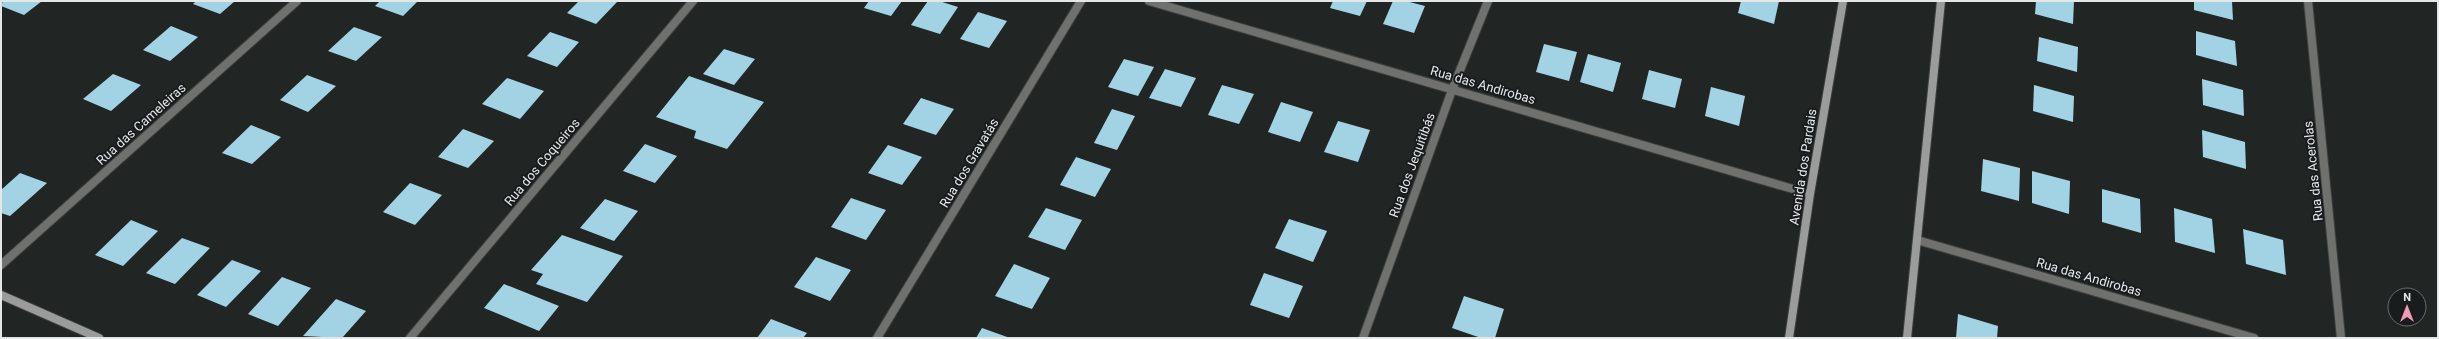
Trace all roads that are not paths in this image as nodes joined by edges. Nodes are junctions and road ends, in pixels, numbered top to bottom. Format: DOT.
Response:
graph roads {
  1 [pos="297,1"];
  2 [pos="692,1"];
  3 [pos="1081,1"];
  4 [pos="1149,1"];
  5 [pos="1488,1"];
  6 [pos="1843,1"];
  7 [pos="1941,1"];
  8 [pos="2308,1"];
  9 [pos="1452,90"];
  10 [pos="1810,194"];
  11 [pos="1917,240"];
  12 [pos="1,265"];
  13 [pos="1,295"];
  14 [pos="99,338"];
  15 [pos="410,338"];
  16 [pos="877,338"];
  17 [pos="1363,338"];
  18 [pos="1789,338"];
  19 [pos="1907,338"];
  20 [pos="2254,338"];
  21 [pos="2341,338"];
  1 -- 12 [label="street, Rua das Cameleiras"];
  2 -- 15 [label="street, Rua dos Coqueiros"];
  3 -- 16 [label="street, Rua dos Gravatás"];
  4 -- 9 [label="street, Rua das Andirobas"];
  5 -- 9 [label="street, Rua dos Jequitibás"];
  6 -- 10 [label="street, Avenida dos Pardais"];
  7 -- 11 [label="street"];
  8 -- 21 [label="street, Rua das Acerolas"];
  9 -- 10 [label="street, Rua das Andirobas"];
  9 -- 17 [label="street, Rua dos Jequitibás"];
  10 -- 18 [label="street, Avenida dos Pardais"];
  11 -- 19 [label="street"];
  11 -- 20 [label="street, Rua das Andirobas"];
  13 -- 14 [label="street"];
}
